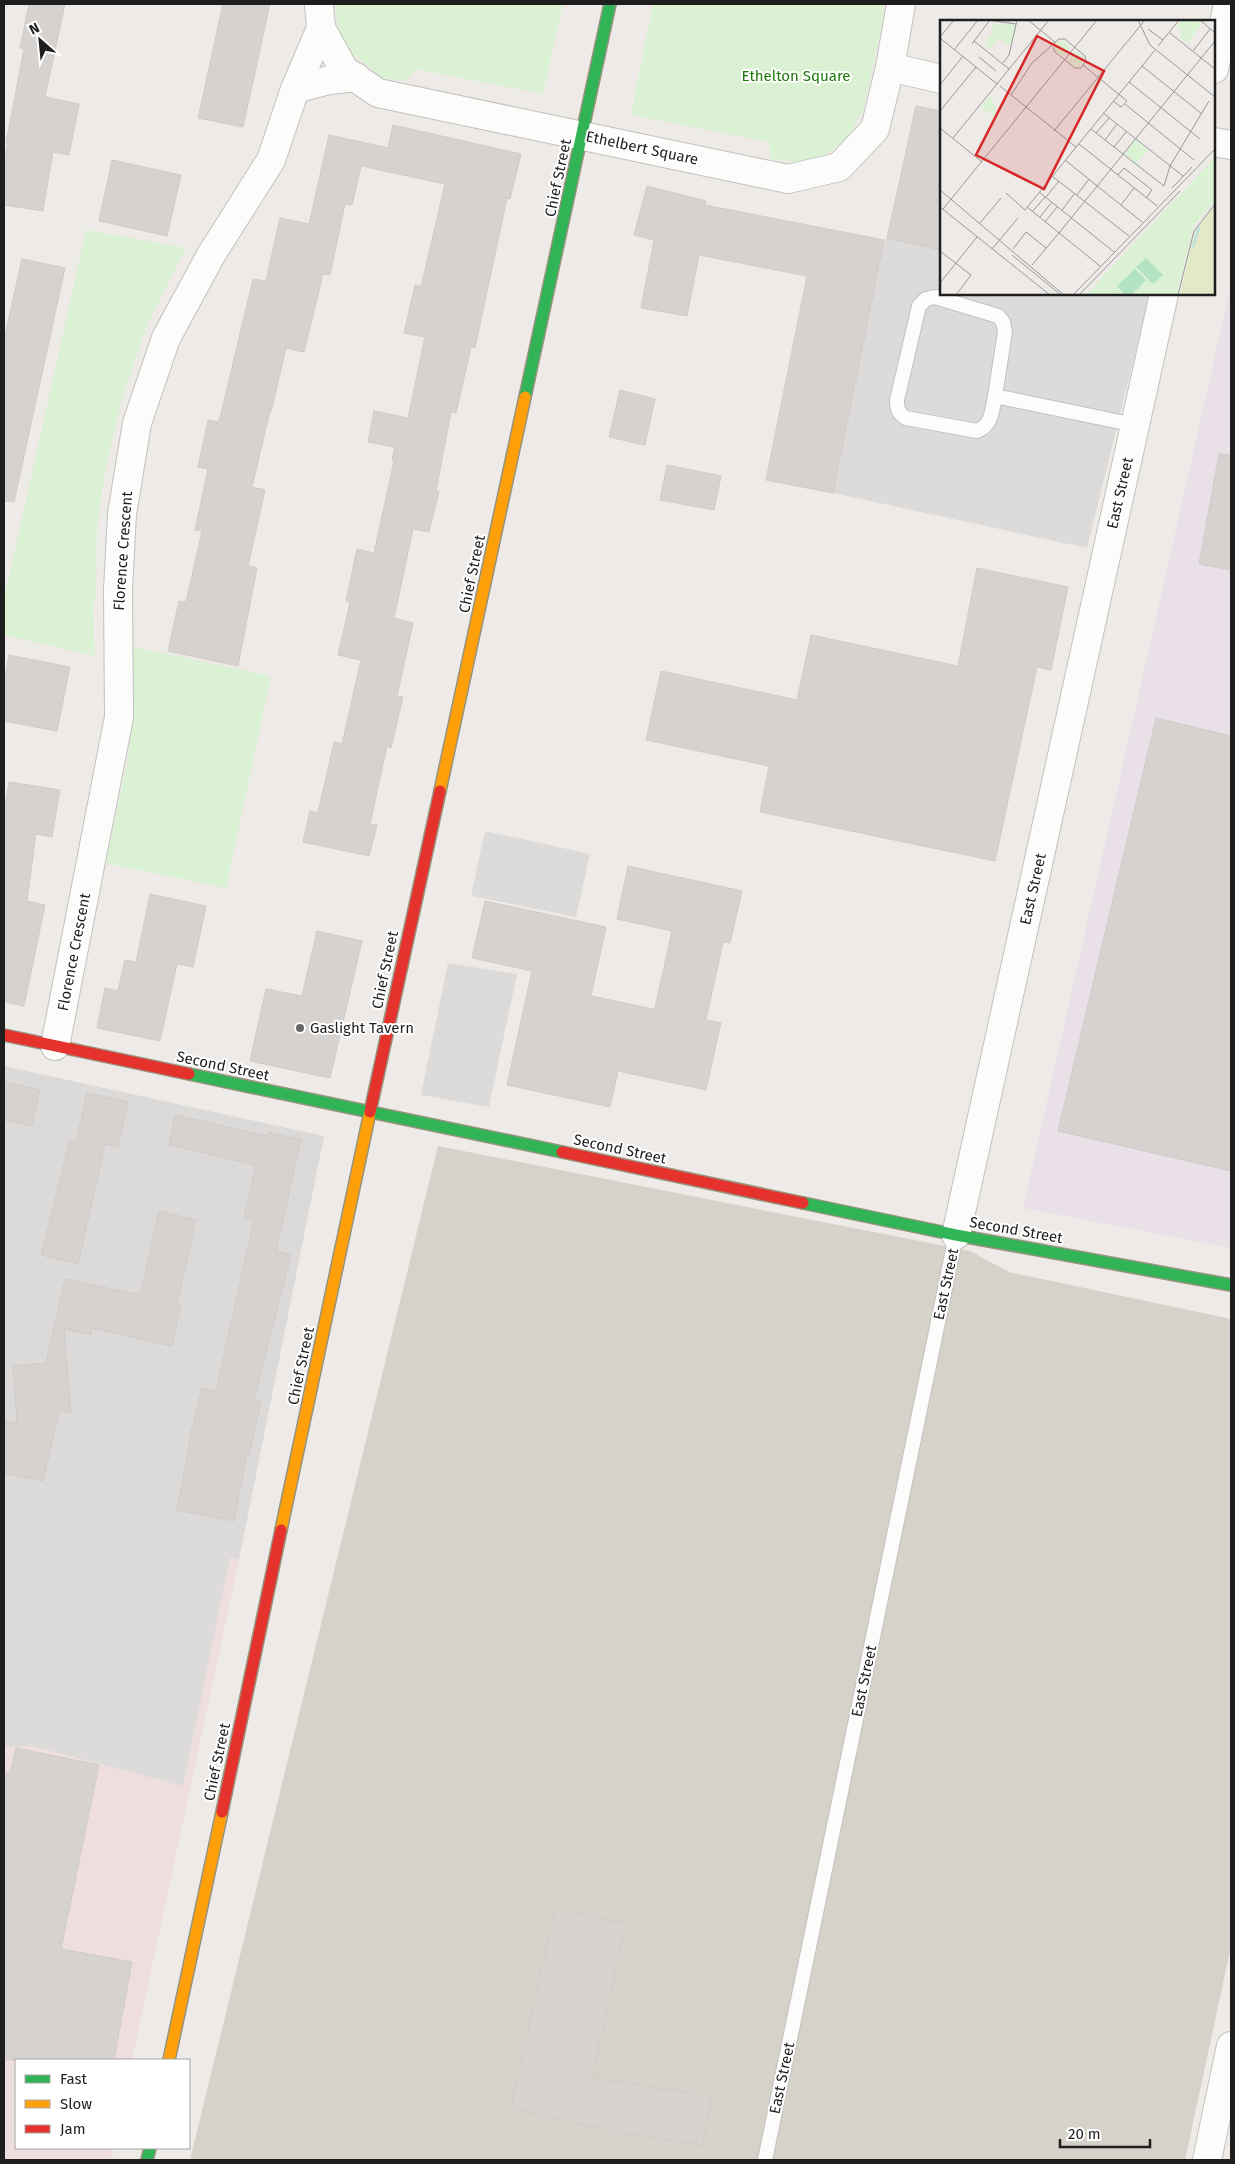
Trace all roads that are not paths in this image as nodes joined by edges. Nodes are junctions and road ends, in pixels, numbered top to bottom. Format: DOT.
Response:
graph roads {
  1 [pos="610,4"];
  2 [pos="901,4"];
  3 [pos="1228,4"];
  4 [pos="320,16"];
  5 [pos="1215,64"];
  6 [pos="890,67"];
  7 [pos="356,77"];
  8 [pos="940,78"];
  9 [pos="295,89"];
  10 [pos="583,136"];
  11 [pos="1215,142"];
  12 [pos="1231,145"];
  13 [pos="1164,295"];
  14 [pos="995,396"];
  15 [pos="1136,425"];
  16 [pos="4,1035"];
  17 [pos="55,1046"];
  18 [pos="370,1112"];
  19 [pos="956,1235"];
  20 [pos="1231,1285"];
  21 [pos="1231,2046"];
  22 [pos="168,2059"];
  23 [pos="765,2160"];
  24 [pos="1207,2160"];
  1 -- 10 [label="street, Chief Street"];
  2 -- 6 [label="street, Ethelbert Square"];
  3 -- 5 [label="street"];
  4 -- 7 [label="street, Ethelbert Square"];
  4 -- 9 [label="street, Florence Crescent"];
  6 -- 8 [label="street"];
  6 -- 10 [label="street, Ethelbert Square"];
  7 -- 9 [label="street"];
  7 -- 10 [label="street, Ethelbert Square"];
  9 -- 17 [label="street, Florence Crescent"];
  10 -- 18 [label="street, Chief Street"];
  11 -- 12 [label="street"];
  13 -- 15 [label="street, East Street"];
  14 -- 14 [label="lane"];
  14 -- 15 [label="lane"];
  15 -- 19 [label="street, East Street"];
  16 -- 17 [label="street, Second Street"];
  17 -- 18 [label="street, Second Street"];
  18 -- 19 [label="street, Second Street"];
  18 -- 22 [label="street, Chief Street"];
  19 -- 20 [label="street, Second Street"];
  19 -- 23 [label="lane, East Street"];
  21 -- 24 [label="street"];
}
